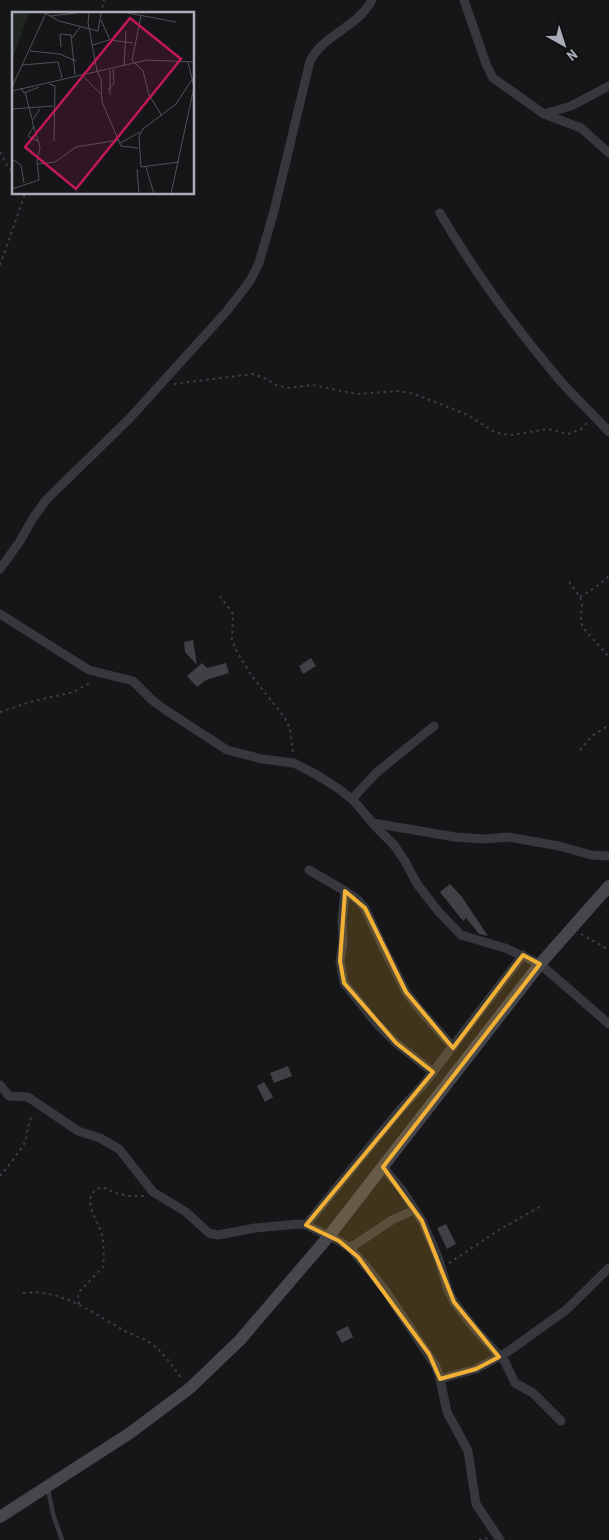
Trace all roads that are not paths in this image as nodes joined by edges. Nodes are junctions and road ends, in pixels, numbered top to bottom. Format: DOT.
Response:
graph roads {
  1 [pos="372,0"];
  2 [pos="464,0"];
  3 [pos="609,86"];
  4 [pos="544,114"];
  5 [pos="609,153"];
  6 [pos="440,212"];
  7 [pos="609,432"];
  8 [pos="0,569"];
  9 [pos="0,614"];
  10 [pos="434,726"];
  11 [pos="352,799"];
  12 [pos="372,823"];
  13 [pos="609,856"];
  14 [pos="310,870"];
  15 [pos="609,886"];
  16 [pos="345,891"];
  17 [pos="523,955"];
  18 [pos="540,964"];
  19 [pos="609,1024"];
  20 [pos="452,1047"];
  21 [pos="433,1072"];
  22 [pos="0,1086"];
  23 [pos="383,1167"];
  24 [pos="414,1210"];
  25 [pos="306,1225"];
  26 [pos="329,1236"];
  27 [pos="350,1248"];
  28 [pos="609,1268"];
  29 [pos="499,1357"];
  30 [pos="440,1379"];
  31 [pos="560,1421"];
  32 [pos="47,1486"];
  33 [pos="0,1517"];
  34 [pos="62,1540"];
  35 [pos="500,1540"];
  1 -- 8 [label="street"];
  2 -- 4 [label="street"];
  3 -- 4 [label="street"];
  4 -- 5 [label="street"];
  6 -- 7 [label="street"];
  9 -- 11 [label="street"];
  10 -- 11 [label="street"];
  11 -- 12 [label="street"];
  12 -- 13 [label="street"];
  12 -- 17 [label="street"];
  14 -- 16 [label="street"];
  15 -- 18 [label="main road"];
  16 -- 20 [label="street"];
  16 -- 21 [label="street"];
  17 -- 18 [label="street"];
  17 -- 20 [label="street"];
  18 -- 19 [label="street"];
  18 -- 23 [label="main road"];
  20 -- 21 [label="street"];
  21 -- 25 [label="street"];
  22 -- 25 [label="street"];
  23 -- 24 [label="street"];
  23 -- 26 [label="main road"];
  24 -- 27 [label="street"];
  24 -- 29 [label="street"];
  25 -- 26 [label="street"];
  26 -- 27 [label="street"];
  26 -- 32 [label="main road"];
  27 -- 30 [label="street"];
  28 -- 29 [label="street"];
  29 -- 30 [label="street"];
  29 -- 31 [label="street"];
  30 -- 35 [label="street"];
  32 -- 33 [label="main road"];
  32 -- 34 [label="lane"];
}
